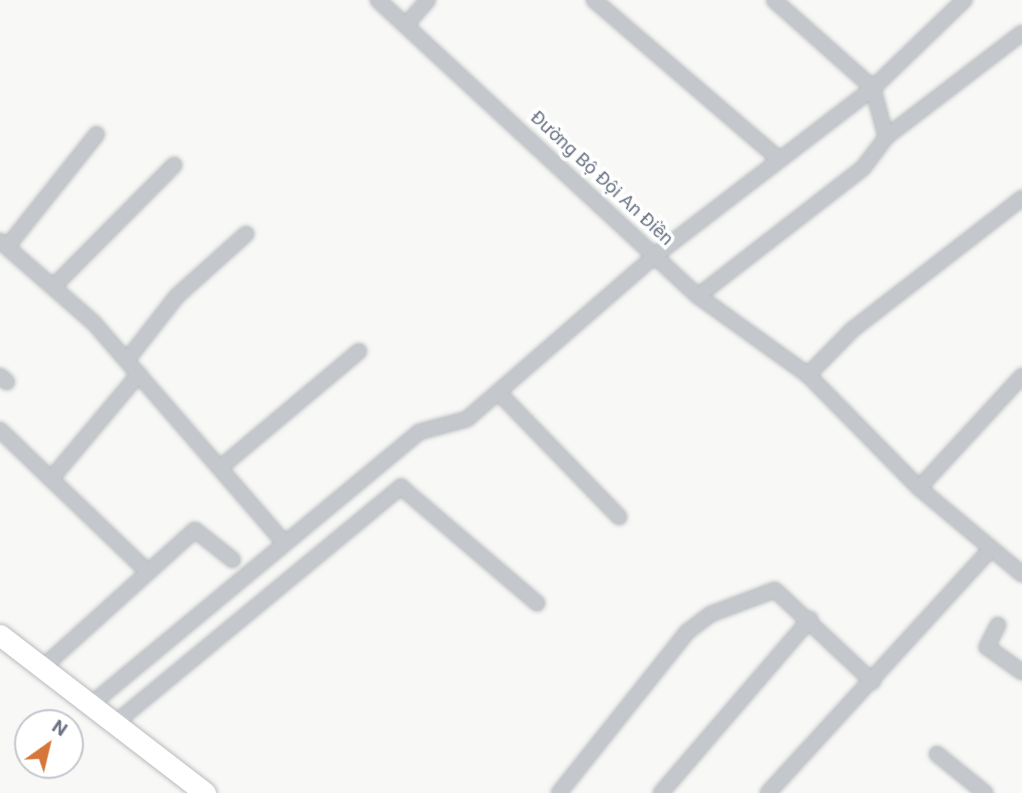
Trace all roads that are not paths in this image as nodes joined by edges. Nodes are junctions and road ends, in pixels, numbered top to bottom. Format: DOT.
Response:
graph roads {
  1 [pos="378,0"];
  2 [pos="428,0"];
  3 [pos="594,0"];
  4 [pos="774,0"];
  5 [pos="961,1"];
  6 [pos="406,25"];
  7 [pos="1022,33"];
  8 [pos="873,88"];
  9 [pos="97,134"];
  10 [pos="886,137"];
  11 [pos="779,159"];
  12 [pos="174,165"];
  13 [pos="1022,198"];
  14 [pos="246,234"];
  15 [pos="3,244"];
  16 [pos="657,254"];
  17 [pos="52,287"];
  18 [pos="698,296"];
  19 [pos="359,351"];
  20 [pos="127,360"];
  21 [pos="139,374"];
  22 [pos="808,375"];
  23 [pos="1022,376"];
  24 [pos="498,392"];
  25 [pos="0,430"];
  26 [pos="221,467"];
  27 [pos="51,479"];
  28 [pos="919,488"];
  29 [pos="620,517"];
  30 [pos="282,540"];
  31 [pos="988,552"];
  32 [pos="233,560"];
  33 [pos="146,570"];
  34 [pos="1022,574"];
  35 [pos="537,603"];
  36 [pos="810,619"];
  37 [pos="998,625"];
  38 [pos="3,644"];
  39 [pos="41,669"];
  40 [pos="1022,672"];
  41 [pos="873,682"];
  42 [pos="88,707"];
  43 [pos="113,725"];
  44 [pos="937,754"];
  45 [pos="205,793"];
  46 [pos="559,793"];
  47 [pos="661,793"];
  48 [pos="768,793"];
  49 [pos="985,793"];
  1 -- 6 [label="street, Đường Bộ Đội An Điền"];
  2 -- 6 [label="street"];
  3 -- 11 [label="street"];
  4 -- 8 [label="street"];
  5 -- 8 [label="street"];
  6 -- 16 [label="street, Đường Bộ Đội An Điền"];
  7 -- 10 [label="street"];
  8 -- 10 [label="street"];
  8 -- 11 [label="street"];
  9 -- 15 [label="street"];
  10 -- 18 [label="street"];
  11 -- 16 [label="street"];
  12 -- 17 [label="street"];
  13 -- 22 [label="street"];
  14 -- 20 [label="street"];
  15 -- 17 [label="street"];
  16 -- 18 [label="street, Đường Bộ Đội An Điền"];
  16 -- 24 [label="street"];
  17 -- 20 [label="street"];
  18 -- 22 [label="street, Đường Bộ Đội An Điền"];
  19 -- 26 [label="street"];
  20 -- 21 [label="street"];
  21 -- 26 [label="street"];
  21 -- 27 [label="street"];
  22 -- 28 [label="street, Đường Bộ Đội An Điền"];
  23 -- 28 [label="street"];
  24 -- 29 [label="street"];
  24 -- 30 [label="street"];
  25 -- 27 [label="street"];
  26 -- 30 [label="street"];
  27 -- 33 [label="street"];
  28 -- 31 [label="street, Đường Bộ Đội An Điền"];
  30 -- 42 [label="street"];
  31 -- 34 [label="street, Đường Bộ Đội An Điền"];
  31 -- 41 [label="street"];
  32 -- 33 [label="street"];
  33 -- 39 [label="street"];
  35 -- 43 [label="street"];
  36 -- 41 [label="street"];
  36 -- 46 [label="street"];
  36 -- 47 [label="street"];
  37 -- 40 [label="street"];
  38 -- 39 [label="street"];
  39 -- 42 [label="street"];
  41 -- 48 [label="street"];
  42 -- 43 [label="street"];
  43 -- 45 [label="street"];
  44 -- 49 [label="street"];
}
